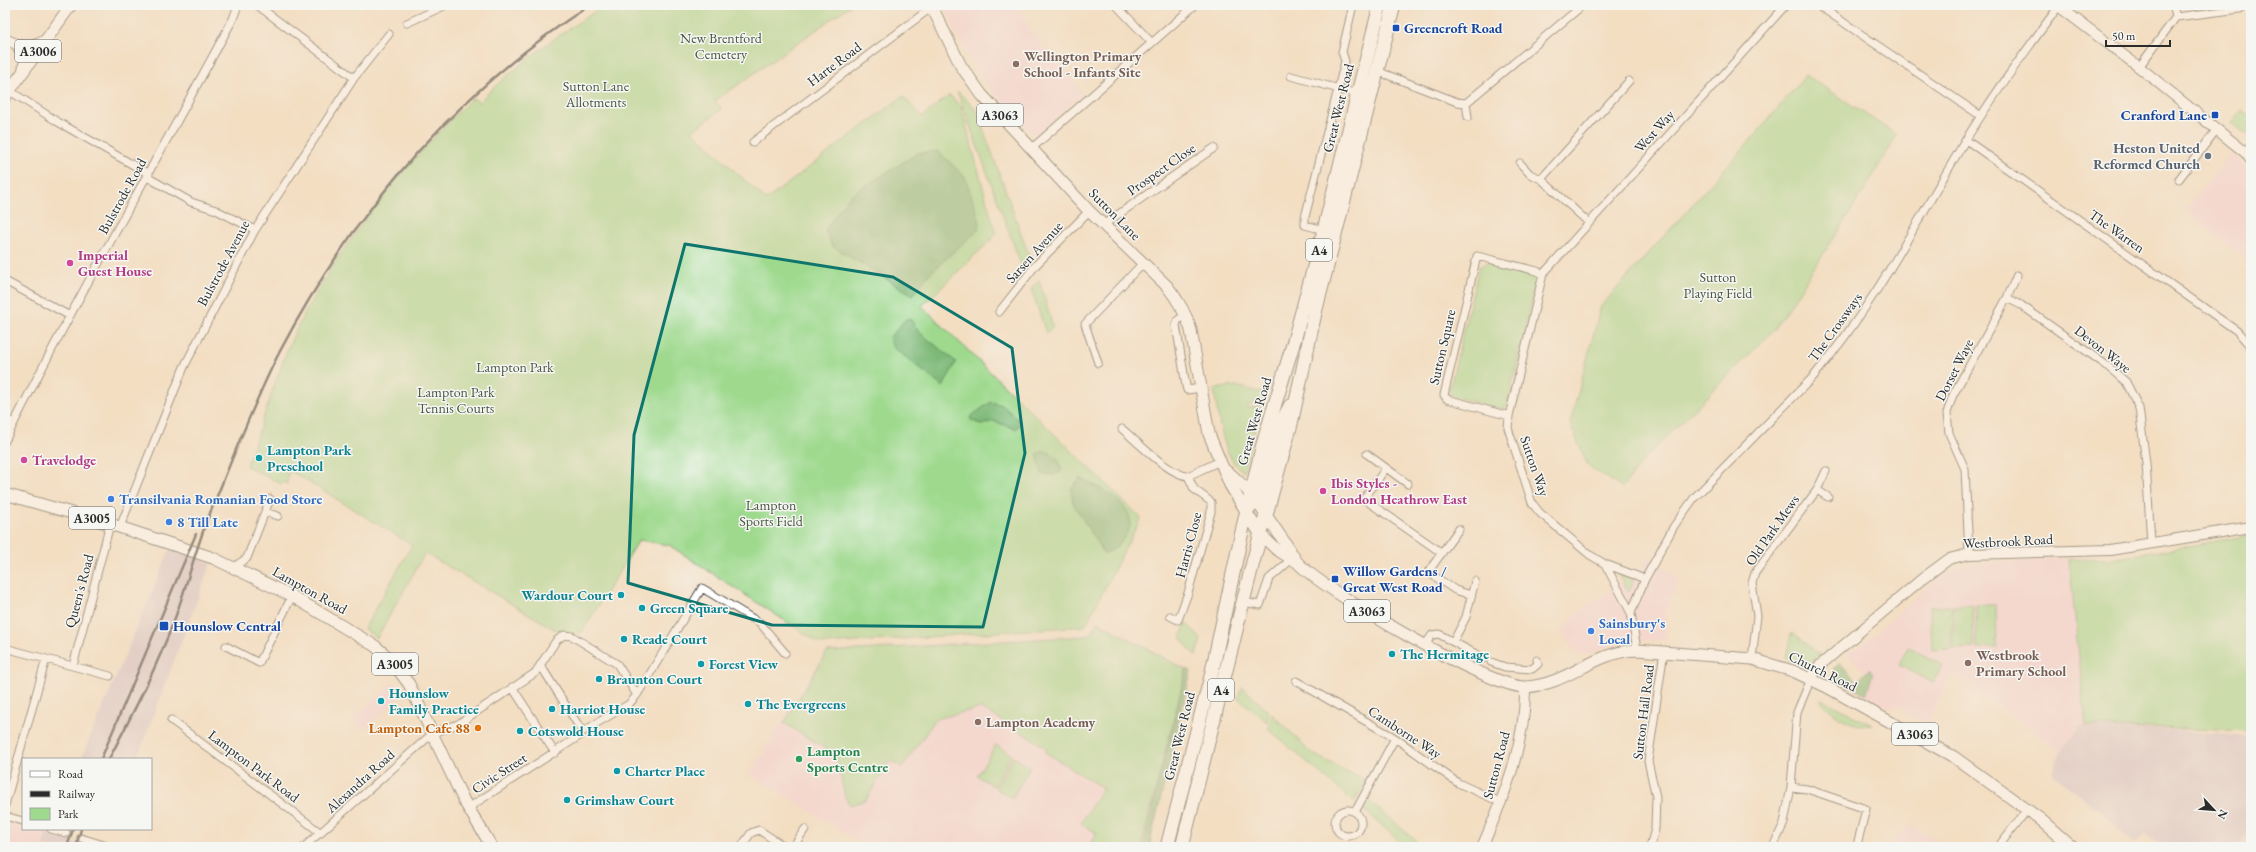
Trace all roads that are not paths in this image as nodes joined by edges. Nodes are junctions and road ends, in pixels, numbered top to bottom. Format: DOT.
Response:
graph roads {
  1 [pos="71,5"];
  2 [pos="238,5"];
  3 [pos="257,5"];
  4 [pos="1116,5"];
  5 [pos="1195,5"];
  6 [pos="1353,5"];
  7 [pos="1380,5"];
  8 [pos="1394,5"];
  9 [pos="1583,5"];
  10 [pos="1786,5"];
  11 [pos="1818,5"];
  12 [pos="2173,5"];
  13 [pos="2244,5"];
  14 [pos="440,6"];
  15 [pos="931,6"];
  16 [pos="2058,6"];
  17 [pos="2176,17"];
  18 [pos="407,23"];
  19 [pos="390,34"];
  20 [pos="48,38"];
  21 [pos="5,39"];
  22 [pos="1152,44"];
  23 [pos="17,45"];
  24 [pos="2139,67"];
  25 [pos="23,71"];
  26 [pos="1376,71"];
  27 [pos="1291,76"];
  28 [pos="354,78"];
  29 [pos="1629,81"];
  30 [pos="1338,89"];
  31 [pos="7,94"];
  32 [pos="1358,94"];
  33 [pos="1466,103"];
  34 [pos="1981,116"];
  35 [pos="1468,117"];
  36 [pos="50,120"];
  37 [pos="58,122"];
  38 [pos="2217,129"];
  39 [pos="1966,140"];
  40 [pos="753,142"];
  41 [pos="1214,148"];
  42 [pos="1031,149"];
  43 [pos="2249,156"];
  44 [pos="1520,163"];
  45 [pos="148,176"];
  46 [pos="1541,179"];
  47 [pos="2179,179"];
  48 [pos="1090,212"];
  49 [pos="1589,223"];
  50 [pos="1103,225"];
  51 [pos="255,230"];
  52 [pos="1324,230"];
  53 [pos="1143,264"];
  54 [pos="1543,274"];
  55 [pos="2017,275"];
  56 [pos="5,281"];
  57 [pos="2007,298"];
  58 [pos="999,312"];
  59 [pos="1186,314"];
  60 [pos="70,316"];
  61 [pos="2251,347"];
  62 [pos="1098,363"];
  63 [pos="1202,388"];
  64 [pos="1295,397"];
  65 [pos="1509,416"];
  66 [pos="5,418"];
  67 [pos="14,423"];
  68 [pos="1122,429"];
  69 [pos="5,441"];
  70 [pos="1366,454"];
  71 [pos="1222,466"];
  72 [pos="1386,468"];
  73 [pos="1826,471"];
  74 [pos="1188,476"];
  75 [pos="1408,484"];
  76 [pos="1817,490"];
  77 [pos="5,494"];
  78 [pos="1828,497"];
  79 [pos="270,499"];
  80 [pos="1251,502"];
  81 [pos="265,512"];
  82 [pos="278,516"];
  83 [pos="1266,517"];
  84 [pos="115,525"];
  85 [pos="2251,527"];
  86 [pos="1459,529"];
  87 [pos="1260,534"];
  88 [pos="2151,543"];
  89 [pos="1442,553"];
  90 [pos="1969,554"];
  91 [pos="1295,559"];
  92 [pos="1605,564"];
  93 [pos="234,568"];
  94 [pos="1645,579"];
  95 [pos="1475,580"];
  96 [pos="1471,595"];
  97 [pos="292,596"];
  98 [pos="1243,602"];
  99 [pos="1631,613"];
  100 [pos="1170,616"];
  101 [pos="1453,642"];
  102 [pos="1425,645"];
  103 [pos="226,646"];
  104 [pos="5,648"];
  105 [pos="1637,650"];
  106 [pos="1664,651"];
  107 [pos="785,653"];
  108 [pos="46,659"];
  109 [pos="1752,659"];
  110 [pos="1537,660"];
  111 [pos="73,666"];
  112 [pos="541,666"];
  113 [pos="1505,667"];
  114 [pos="110,676"];
  115 [pos="1811,679"];
  116 [pos="1296,681"];
  117 [pos="1502,683"];
  118 [pos="512,687"];
  119 [pos="1525,687"];
  120 [pos="637,695"];
  121 [pos="171,720"];
  122 [pos="582,732"];
  123 [pos="433,733"];
  124 [pos="1395,738"];
  125 [pos="555,753"];
  126 [pos="1791,787"];
  127 [pos="1502,802"];
  128 [pos="5,805"];
  129 [pos="468,808"];
  130 [pos="2027,810"];
  131 [pos="1355,812"];
  132 [pos="5,816"];
  133 [pos="22,821"];
  134 [pos="805,829"];
  135 [pos="55,830"];
  136 [pos="66,833"];
  137 [pos="321,833"];
  138 [pos="82,838"];
  139 [pos="1858,841"];
  140 [pos="110,847"];
  141 [pos="304,847"];
  142 [pos="492,847"];
  143 [pos="741,847"];
  144 [pos="785,847"];
  145 [pos="793,847"];
  146 [pos="1166,847"];
  147 [pos="1182,847"];
  148 [pos="1482,847"];
  149 [pos="1650,847"];
  150 [pos="1773,847"];
  151 [pos="1998,847"];
  152 [pos="2072,847"];
  1 -- 20 [label="main road, A3006"];
  2 -- 45 [label="street, Bulstrode Road"];
  3 -- 28 [label="street"];
  4 -- 22 [label="street"];
  5 -- 22 [label="street"];
  6 -- 30 [label="street"];
  7 -- 32 [label="highway, Great West Road / A4"];
  8 -- 26 [label="highway, Great West Road / A4"];
  9 -- 33 [label="street"];
  10 -- 49 [label="street, West Way"];
  11 -- 34 [label="street"];
  12 -- 17 [label="street"];
  13 -- 17 [label="street"];
  14 -- 18 [label="street"];
  15 -- 40 [label="street, Harte Road"];
  15 -- 42 [label="main road, Sutton Lane / A3063"];
  16 -- 24 [label="street"];
  16 -- 34 [label="street, The Crossways"];
  17 -- 24 [label="street"];
  19 -- 28 [label="street, Bulstrode Avenue"];
  20 -- 23 [label="street"];
  20 -- 25 [label="main road, A3006"];
  21 -- 23 [label="street"];
  22 -- 42 [label="street"];
  23 -- 25 [label="street"];
  24 -- 38 [label="street"];
  25 -- 31 [label="main road, A3006"];
  26 -- 33 [label="street"];
  26 -- 64 [label="highway, Great West Road / A4"];
  27 -- 30 [label="street"];
  28 -- 51 [label="street, Bulstrode Avenue"];
  29 -- 46 [label="street"];
  30 -- 32 [label="street"];
  30 -- 52 [label="street"];
  31 -- 37 [label="street"];
  32 -- 52 [label="highway, Great West Road / A4"];
  33 -- 35 [label="street"];
  34 -- 39 [label="street, The Crossways"];
  36 -- 37 [label="street"];
  37 -- 45 [label="street"];
  38 -- 43 [label="street"];
  38 -- 47 [label="street"];
  39 -- 61 [label="street, The Warren"];
  39 -- 94 [label="street, The Crossways"];
  41 -- 50 [label="street, Prospect Close"];
  42 -- 48 [label="main road, Sutton Lane / A3063"];
  44 -- 46 [label="street"];
  45 -- 51 [label="street"];
  45 -- 60 [label="street, Bulstrode Road"];
  46 -- 49 [label="street"];
  48 -- 50 [label="main road, Sutton Lane / A3063"];
  48 -- 58 [label="street, Sarsen Avenue"];
  49 -- 54 [label="street, West Way"];
  50 -- 53 [label="main road, Sutton Lane / A3063"];
  51 -- 84 [label="street, Bulstrode Avenue"];
  52 -- 80 [label="highway, Great West Road / A4"];
  53 -- 59 [label="main road, Sutton Lane / A3063"];
  53 -- 62 [label="street"];
  54 -- 65 [label="street"];
  54 -- 65 [label="street, Sutton Square"];
  55 -- 57 [label="street, Dorset Waye"];
  56 -- 60 [label="street"];
  57 -- 88 [label="street, Devon Waye"];
  57 -- 90 [label="street, Dorset Waye"];
  59 -- 63 [label="main road, Sutton Lane / A3063"];
  59 -- 63 [label="street"];
  60 -- 67 [label="street, Bulstrode Road"];
  63 -- 71 [label="main road, Sutton Lane / A3063"];
  64 -- 80 [label="highway, A4"];
  64 -- 83 [label="highway, Great West Road / A4"];
  65 -- 92 [label="street, Sutton Way"];
  66 -- 67 [label="street"];
  67 -- 69 [label="street, Bulstrode Road"];
  68 -- 74 [label="street"];
  70 -- 72 [label="street"];
  71 -- 74 [label="street"];
  71 -- 80 [label="main road, Sutton Lane / A3063"];
  71 -- 80 [label="main road, Sutton Lane / A3063"];
  72 -- 75 [label="street"];
  72 -- 89 [label="street"];
  73 -- 76 [label="street, Old Park Mews"];
  74 -- 100 [label="street, Harris Close"];
  76 -- 78 [label="street, Old Park Mews"];
  76 -- 109 [label="street, Old Park Mews"];
  77 -- 84 [label="main road, Lampton Road / A3005"];
  79 -- 81 [label="street"];
  80 -- 83 [label="main road, Sutton Lane / A3063"];
  80 -- 87 [label="main road, Sutton Lane / A3063"];
  80 -- 146 [label="highway, Great West Road / A4"];
  81 -- 82 [label="street"];
  81 -- 93 [label="street"];
  83 -- 87 [label="highway, Great West Road / A4"];
  83 -- 91 [label="main road, A3063"];
  84 -- 93 [label="main road, Lampton Road / A3005"];
  84 -- 111 [label="street, Queen's Road"];
  85 -- 88 [label="street, Westbrook Road"];
  86 -- 89 [label="street"];
  87 -- 91 [label="main road, A3063"];
  87 -- 98 [label="highway, Great West Road / A4"];
  88 -- 90 [label="street, Westbrook Road"];
  89 -- 96 [label="street"];
  90 -- 115 [label="street, Westbrook Road"];
  91 -- 98 [label="street"];
  91 -- 102 [label="main road, A3063"];
  92 -- 94 [label="street, Sutton Way"];
  92 -- 99 [label="street, Sutton Way"];
  93 -- 97 [label="main road, Lampton Road / A3005"];
  94 -- 99 [label="street, The Crossways"];
  95 -- 96 [label="street"];
  96 -- 101 [label="street"];
  97 -- 103 [label="street"];
  97 -- 123 [label="main road, Lampton Road / A3005"];
  98 -- 147 [label="highway, Great West Road / A4"];
  99 -- 105 [label="street"];
  101 -- 102 [label="street"];
  101 -- 113 [label="street"];
  102 -- 117 [label="main road, A3063"];
  104 -- 108 [label="street"];
  105 -- 106 [label="main road, Church Road / A3063"];
  105 -- 119 [label="main road, Church Road / A3063"];
  106 -- 109 [label="main road, Church Road / A3063"];
  106 -- 149 [label="street, Sutton Hall Road"];
  107 -- 120 [label="street, Civic Street"];
  108 -- 111 [label="street"];
  108 -- 128 [label="street"];
  109 -- 115 [label="main road, Church Road / A3063"];
  110 -- 113 [label="street"];
  111 -- 114 [label="street"];
  112 -- 118 [label="street"];
  112 -- 120 [label="street"];
  112 -- 122 [label="street"];
  113 -- 117 [label="street"];
  115 -- 126 [label="street"];
  115 -- 130 [label="main road, Church Road / A3063"];
  116 -- 124 [label="street, Camborne Way"];
  117 -- 119 [label="main road, A3063"];
  118 -- 123 [label="street"];
  118 -- 125 [label="street"];
  119 -- 127 [label="street, Sutton Road"];
  120 -- 122 [label="street, Civic Street"];
  121 -- 137 [label="street, Lampton Park Road"];
  122 -- 125 [label="street, Civic Street"];
  123 -- 129 [label="main road, Lampton Road / A3005"];
  123 -- 137 [label="street, Alexandra Road"];
  124 -- 127 [label="street, Camborne Way"];
  124 -- 131 [label="street"];
  125 -- 129 [label="street, Civic Street"];
  126 -- 139 [label="street"];
  126 -- 150 [label="street"];
  127 -- 148 [label="street, Sutton Road"];
  129 -- 142 [label="main road, Lampton Road / A3005"];
  130 -- 151 [label="street"];
  130 -- 152 [label="main road, Church Road / A3063"];
  132 -- 133 [label="street"];
  134 -- 145 [label="street"];
  135 -- 136 [label="street"];
  137 -- 141 [label="street, Alexandra Road"];
  138 -- 140 [label="street"];
  143 -- 144 [label="street"];
}
